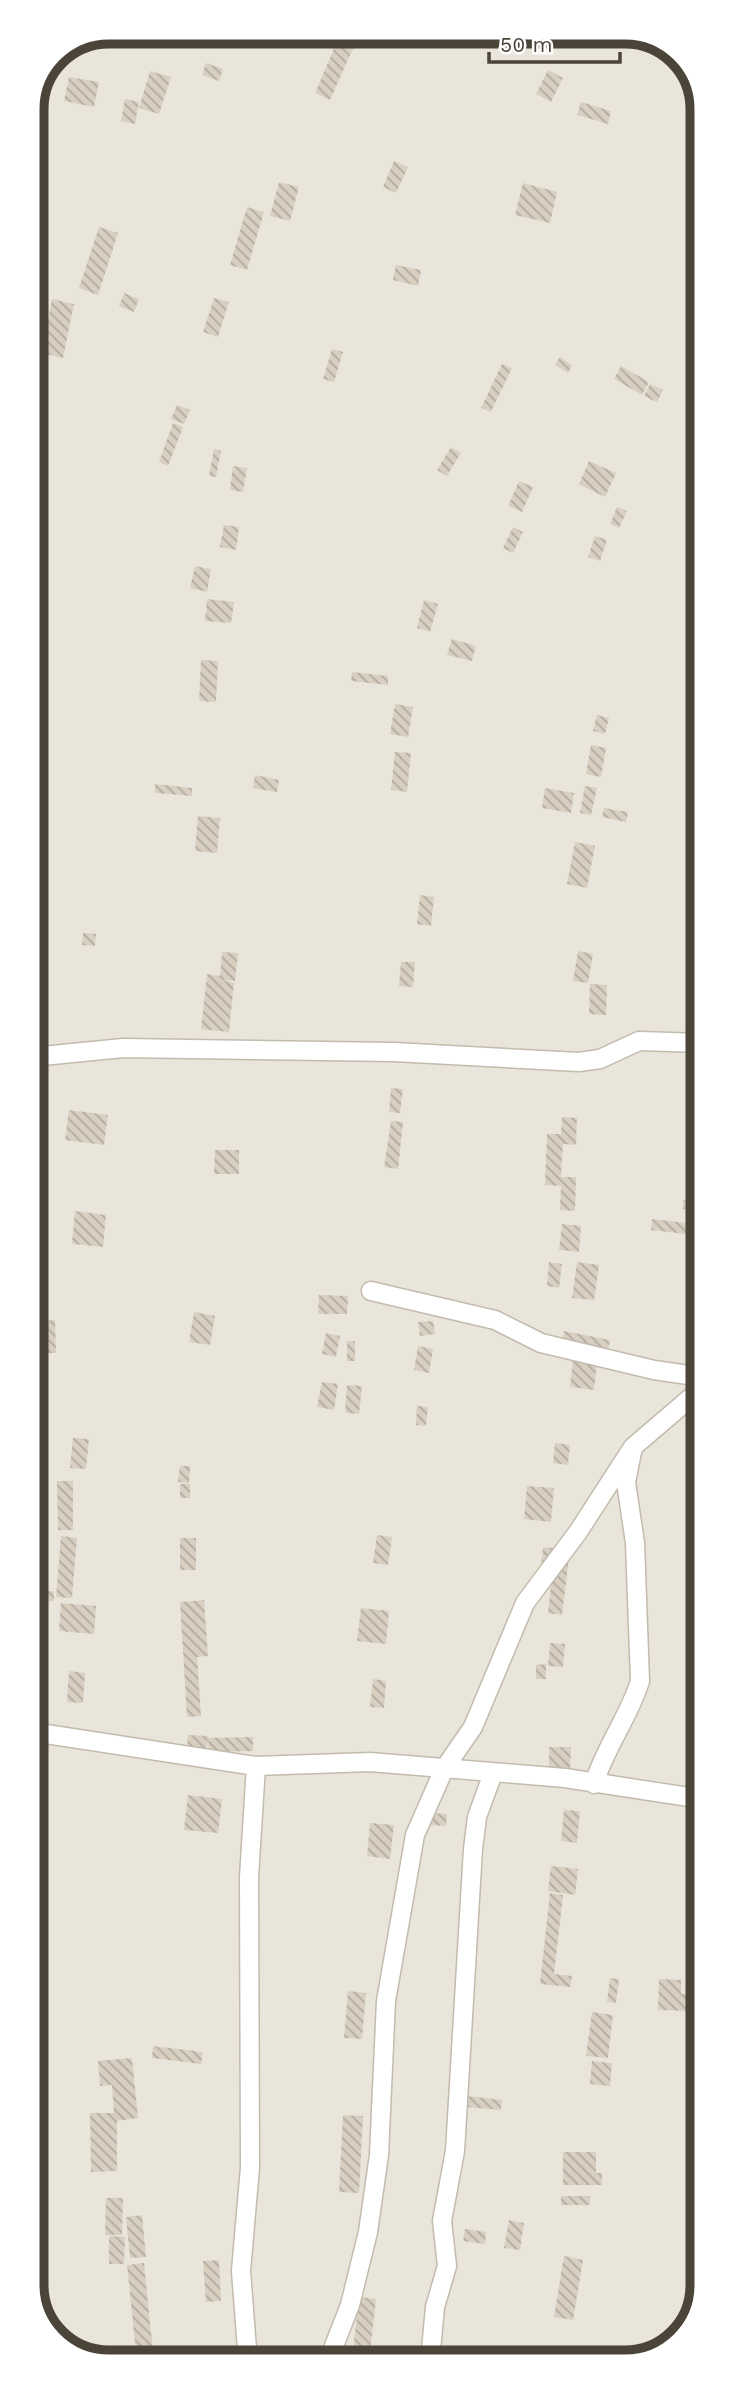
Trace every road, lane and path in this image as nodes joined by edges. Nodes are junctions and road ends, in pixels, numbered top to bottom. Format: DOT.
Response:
graph roads {
  1 [pos="690,1042"];
  2 [pos="44,1056"];
  3 [pos="372,1291"];
  4 [pos="690,1375"];
  5 [pos="690,1398"];
  6 [pos="633,1447"];
  7 [pos="44,1734"];
  8 [pos="256,1766"];
  9 [pos="444,1769"];
  10 [pos="493,1773"];
  11 [pos="594,1784"];
  12 [pos="690,1797"];
  13 [pos="247,2350"];
  14 [pos="332,2350"];
  15 [pos="431,2350"];
  1 -- 2 [label="street"];
  3 -- 4 [label="street"];
  5 -- 6 [label="street"];
  6 -- 9 [label="street"];
  6 -- 11 [label="street"];
  7 -- 8 [label="street"];
  8 -- 9 [label="street"];
  8 -- 13 [label="street"];
  9 -- 10 [label="street"];
  9 -- 14 [label="street"];
  10 -- 11 [label="street"];
  10 -- 15 [label="street"];
  11 -- 12 [label="street"];
}
